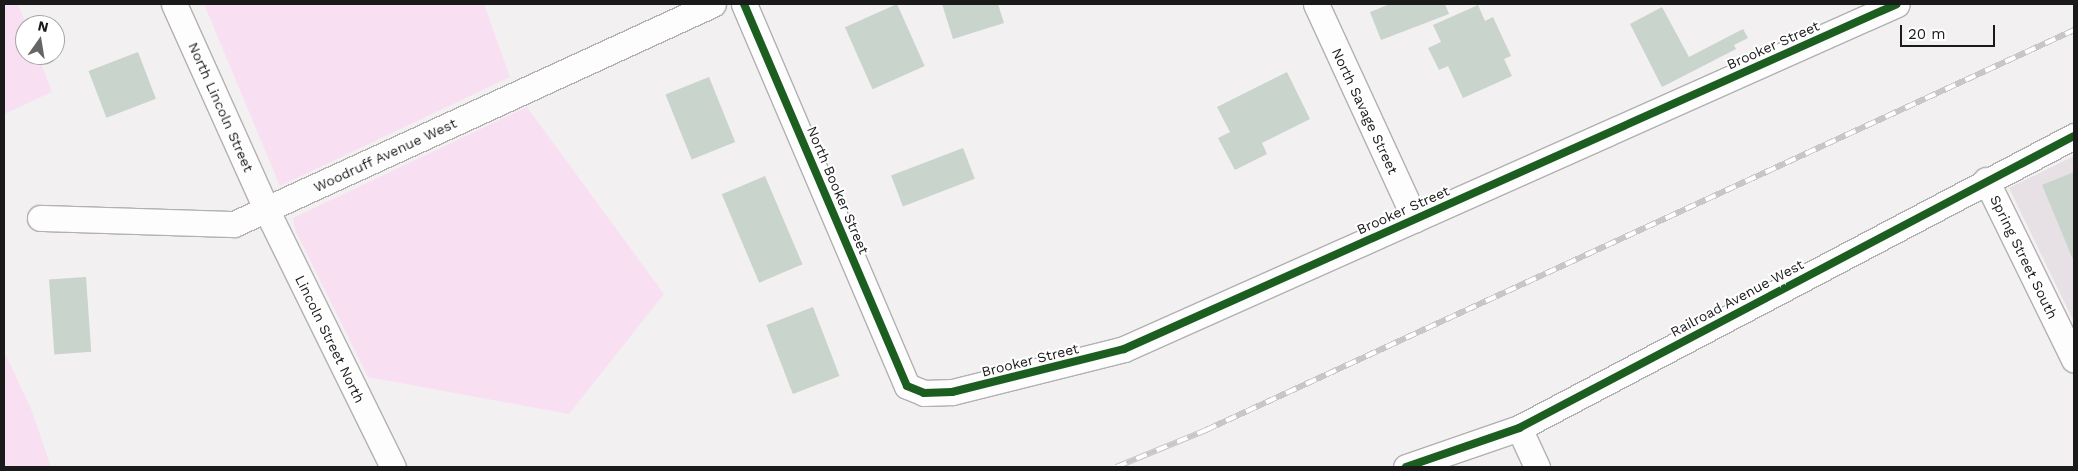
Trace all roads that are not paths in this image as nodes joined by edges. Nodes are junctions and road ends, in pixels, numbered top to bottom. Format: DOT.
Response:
graph roads {
  1 [pos="174,4"];
  2 [pos="713,4"];
  3 [pos="744,4"];
  4 [pos="1316,4"];
  5 [pos="1897,4"];
  6 [pos="2074,136"];
  7 [pos="1986,180"];
  8 [pos="267,211"];
  9 [pos="40,218"];
  10 [pos="1415,219"];
  11 [pos="2074,360"];
  12 [pos="907,386"];
  13 [pos="1520,428"];
  14 [pos="393,467"];
  15 [pos="1406,467"];
  16 [pos="1537,467"];
  1 -- 8 [label="street, North Lincoln Street"];
  2 -- 8 [label="street, Woodruff Avenue West"];
  3 -- 12 [label="street, North Booker Street"];
  4 -- 10 [label="street, North Savage Street"];
  5 -- 10 [label="street, Brooker Street"];
  6 -- 7 [label="street, Railroad Avenue West"];
  7 -- 11 [label="street, Spring Street South"];
  7 -- 13 [label="street, Railroad Avenue West"];
  8 -- 9 [label="street, Woodruff Avenue West"];
  8 -- 14 [label="street, Lincoln Street North"];
  10 -- 12 [label="street, Brooker Street"];
  13 -- 15 [label="street, Railroad Avenue West"];
  13 -- 16 [label="street"];
}
